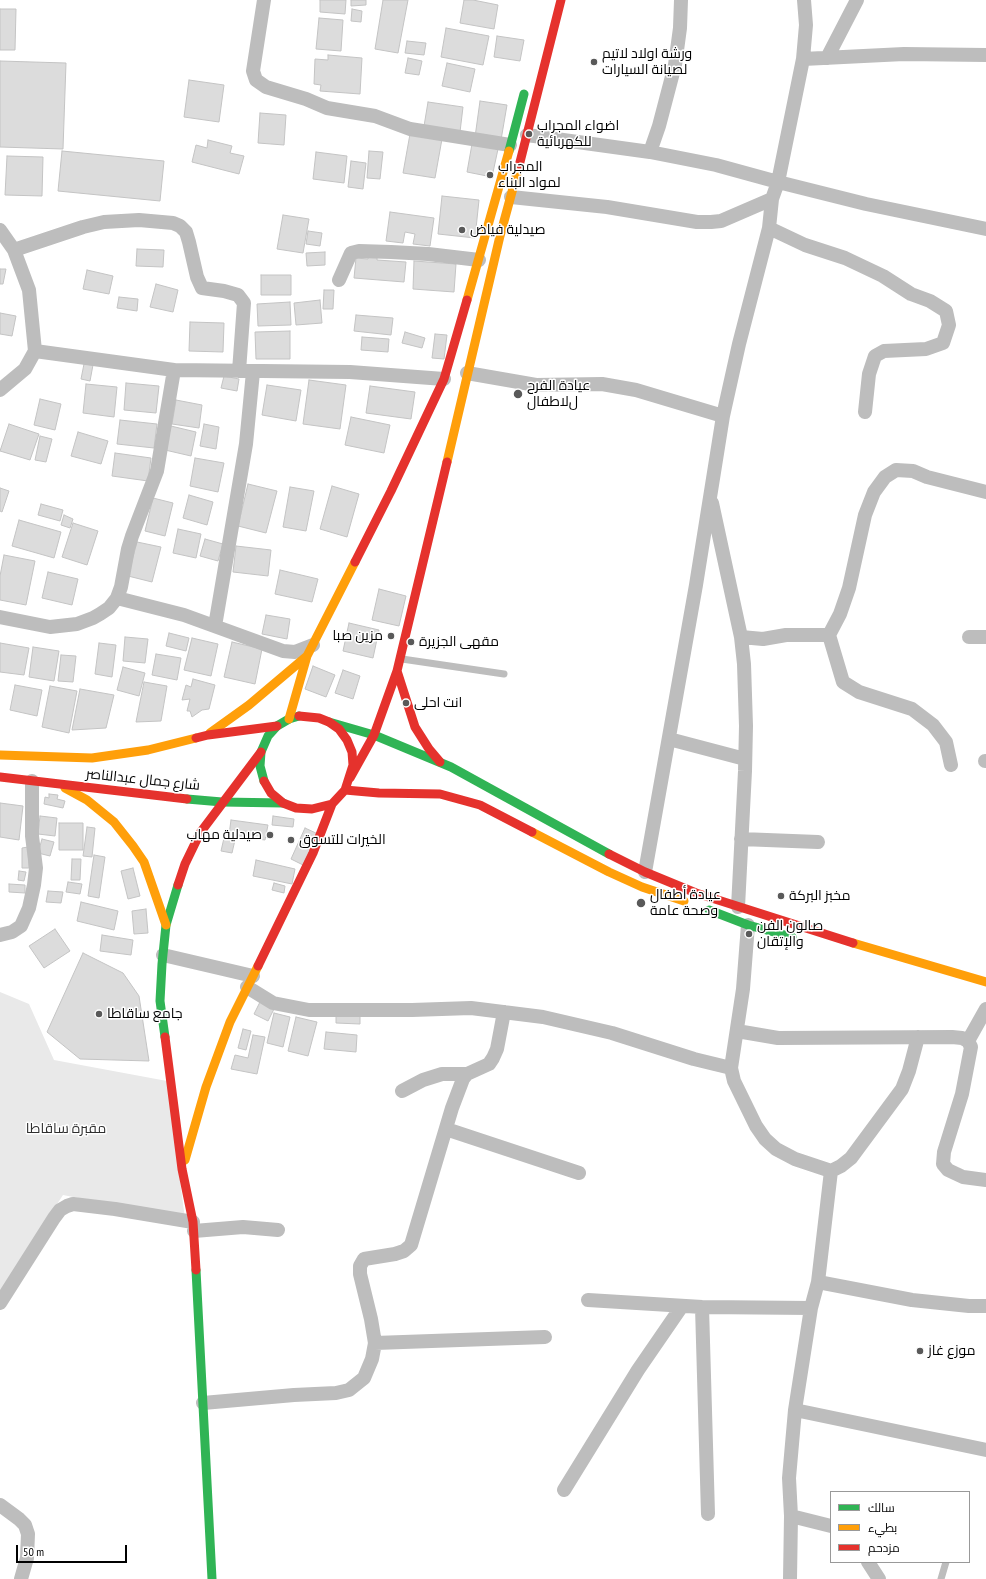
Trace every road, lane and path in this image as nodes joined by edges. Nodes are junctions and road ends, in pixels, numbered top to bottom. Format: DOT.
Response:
graph roads {
  1 [pos="264,0"];
  2 [pos="561,0"];
  3 [pos="681,0"];
  4 [pos="804,0"];
  5 [pos="857,0"];
  6 [pos="986,55"];
  7 [pos="827,58"];
  8 [pos="803,59"];
  9 [pos="526,86"];
  10 [pos="527,134"];
  11 [pos="510,145"];
  12 [pos="650,152"];
  13 [pos="778,182"];
  14 [pos="511,197"];
  15 [pos="772,199"];
  16 [pos="769,228"];
  17 [pos="986,229"];
  18 [pos="0,230"];
  19 [pos="14,250"];
  20 [pos="479,260"];
  21 [pos="339,280"];
  22 [pos="35,351"];
  23 [pos="174,370"];
  24 [pos="239,371"];
  25 [pos="253,372"];
  26 [pos="467,373"];
  27 [pos="444,379"];
  28 [pos="0,390"];
  29 [pos="865,412"];
  30 [pos="723,416"];
  31 [pos="986,492"];
  32 [pos="710,494"];
  33 [pos="117,598"];
  34 [pos="0,616"];
  35 [pos="215,626"];
  36 [pos="829,635"];
  37 [pos="741,637"];
  38 [pos="969,637"];
  39 [pos="986,637"];
  40 [pos="310,650"];
  41 [pos="400,658"];
  42 [pos="397,671"];
  43 [pos="504,674"];
  44 [pos="289,719"];
  45 [pos="329,722"];
  46 [pos="277,726"];
  47 [pos="208,735"];
  48 [pos="374,735"];
  49 [pos="669,739"];
  50 [pos="261,752"];
  51 [pos="0,755"];
  52 [pos="745,759"];
  53 [pos="441,763"];
  54 [pos="951,765"];
  55 [pos="0,777"];
  56 [pos="350,778"];
  57 [pos="32,781"];
  58 [pos="57,784"];
  59 [pos="345,790"];
  60 [pos="222,802"];
  61 [pos="283,802"];
  62 [pos="332,804"];
  63 [pos="741,840"];
  64 [pos="818,842"];
  65 [pos="645,872"];
  66 [pos="738,907"];
  67 [pos="166,925"];
  68 [pos="748,925"];
  69 [pos="0,935"];
  70 [pos="802,940"];
  71 [pos="163,955"];
  72 [pos="250,982"];
  73 [pos="986,982"];
  74 [pos="986,1009"];
  75 [pos="504,1012"];
  76 [pos="737,1031"];
  77 [pos="918,1037"];
  78 [pos="968,1041"];
  79 [pos="731,1068"];
  80 [pos="467,1074"];
  81 [pos="402,1091"];
  82 [pos="446,1128"];
  83 [pos="182,1169"];
  84 [pos="830,1171"];
  85 [pos="579,1173"];
  86 [pos="986,1180"];
  87 [pos="193,1227"];
  88 [pos="278,1230"];
  89 [pos="818,1282"];
  90 [pos="588,1300"];
  91 [pos="0,1303"];
  92 [pos="682,1306"];
  93 [pos="986,1306"];
  94 [pos="702,1307"];
  95 [pos="811,1308"];
  96 [pos="545,1337"];
  97 [pos="375,1343"];
  98 [pos="203,1402"];
  99 [pos="795,1410"];
  100 [pos="985,1446"];
  101 [pos="564,1490"];
  102 [pos="0,1505"];
  103 [pos="708,1514"];
  104 [pos="792,1516"];
  105 [pos="830,1526"];
  106 [pos="869,1563"];
  107 [pos="946,1563"];
  108 [pos="21,1579"];
  109 [pos="212,1579"];
  110 [pos="790,1579"];
  111 [pos="879,1579"];
  112 [pos="941,1579"];
  1 -- 11 [label="street"];
  2 -- 10 [label="main road"];
  3 -- 12 [label="street"];
  4 -- 8 [label="street"];
  5 -- 7 [label="street"];
  6 -- 7 [label="street"];
  7 -- 8 [label="street"];
  8 -- 13 [label="street"];
  9 -- 11 [label="main road"];
  10 -- 12 [label="street"];
  10 -- 14 [label="main road"];
  11 -- 20 [label="main road"];
  12 -- 13 [label="street"];
  13 -- 15 [label="street"];
  13 -- 17 [label="street"];
  14 -- 15 [label="street"];
  14 -- 26 [label="main road"];
  15 -- 16 [label="street"];
  16 -- 29 [label="street"];
  16 -- 30 [label="street"];
  18 -- 19 [label="street"];
  19 -- 22 [label="street"];
  19 -- 24 [label="street"];
  20 -- 21 [label="street"];
  20 -- 27 [label="main road"];
  22 -- 23 [label="street"];
  22 -- 28 [label="street"];
  23 -- 24 [label="street"];
  23 -- 33 [label="street"];
  24 -- 25 [label="street"];
  25 -- 27 [label="street"];
  25 -- 35 [label="street"];
  26 -- 30 [label="street"];
  26 -- 41 [label="main road"];
  27 -- 40 [label="main road"];
  30 -- 32 [label="street"];
  31 -- 36 [label="street"];
  32 -- 37 [label="street"];
  32 -- 49 [label="street"];
  33 -- 34 [label="street"];
  33 -- 35 [label="street"];
  35 -- 40 [label="street"];
  36 -- 37 [label="street"];
  36 -- 54 [label="street"];
  37 -- 52 [label="street"];
  38 -- 39 [label="street"];
  40 -- 44 [label="main road"];
  40 -- 47 [label="main road"];
  41 -- 42 [label="main road"];
  41 -- 43 [label="lane"];
  42 -- 48 [label="main road"];
  42 -- 53 [label="main road"];
  44 -- 45 [label="main road"];
  44 -- 46 [label="main road"];
  45 -- 48 [label="main road"];
  45 -- 56 [label="main road"];
  46 -- 47 [label="main road, شارع جمال عبدالناصر"];
  46 -- 50 [label="main road"];
  47 -- 51 [label="main road, شارع جمال عبدالناصر"];
  48 -- 53 [label="main road"];
  48 -- 56 [label="main road"];
  49 -- 52 [label="street"];
  49 -- 65 [label="street"];
  50 -- 60 [label="main road"];
  50 -- 61 [label="main road"];
  52 -- 63 [label="street"];
  53 -- 65 [label="main road"];
  55 -- 57 [label="main road, شارع جمال عبدالناصر"];
  56 -- 59 [label="main road"];
  57 -- 58 [label="main road, شارع جمال عبدالناصر"];
  57 -- 69 [label="street"];
  58 -- 60 [label="main road, شارع جمال عبدالناصر"];
  58 -- 67 [label="main road"];
  59 -- 62 [label="main road"];
  59 -- 68 [label="main road"];
  60 -- 61 [label="main road, شارع جمال عبدالناصر"];
  60 -- 67 [label="main road"];
  61 -- 62 [label="main road"];
  62 -- 72 [label="main road"];
  63 -- 64 [label="street"];
  63 -- 66 [label="street"];
  65 -- 66 [label="main road"];
  66 -- 73 [label="main road"];
  67 -- 71 [label="main road"];
  68 -- 70 [label="main road"];
  68 -- 76 [label="street"];
  71 -- 72 [label="street"];
  71 -- 83 [label="main road"];
  72 -- 75 [label="street"];
  72 -- 83 [label="main road"];
  74 -- 78 [label="street"];
  75 -- 79 [label="street"];
  75 -- 80 [label="street"];
  76 -- 77 [label="street"];
  76 -- 79 [label="street"];
  77 -- 78 [label="street"];
  77 -- 84 [label="street"];
  78 -- 86 [label="street"];
  79 -- 84 [label="street"];
  80 -- 81 [label="street"];
  80 -- 82 [label="street"];
  82 -- 85 [label="street"];
  82 -- 97 [label="street"];
  83 -- 87 [label="main road"];
  84 -- 89 [label="street"];
  87 -- 88 [label="street"];
  87 -- 91 [label="street"];
  87 -- 98 [label="main road"];
  89 -- 93 [label="street"];
  89 -- 95 [label="street"];
  90 -- 92 [label="street"];
  92 -- 94 [label="street"];
  92 -- 101 [label="street"];
  94 -- 95 [label="street"];
  94 -- 103 [label="street"];
  95 -- 99 [label="street"];
  96 -- 97 [label="street"];
  97 -- 98 [label="street"];
  98 -- 109 [label="main road"];
  99 -- 100 [label="street"];
  99 -- 104 [label="street"];
  102 -- 108 [label="street"];
  104 -- 105 [label="street"];
  104 -- 110 [label="street"];
  106 -- 111 [label="street"];
  107 -- 112 [label="lane"];
}
